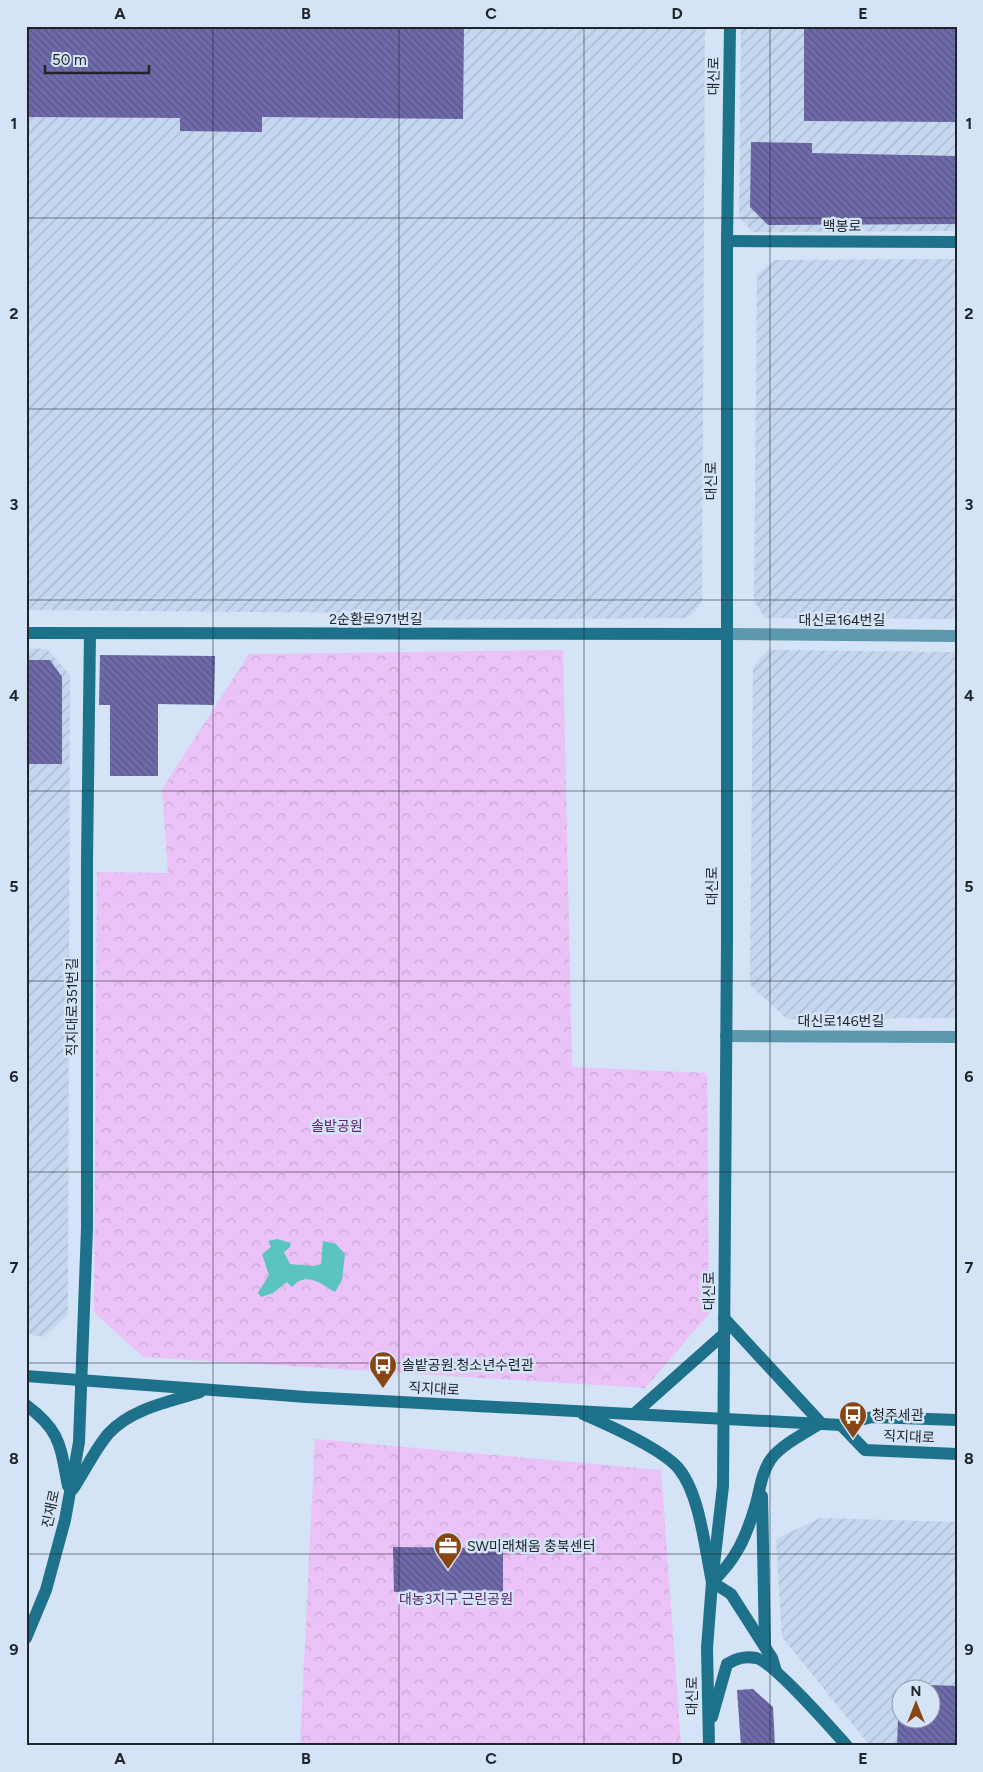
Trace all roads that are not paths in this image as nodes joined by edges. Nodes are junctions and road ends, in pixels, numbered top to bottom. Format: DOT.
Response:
graph roads {
  1 [pos="730,26"];
  2 [pos="727,241"];
  3 [pos="957,242"];
  4 [pos="26,633"];
  5 [pos="90,633"];
  6 [pos="726,634"];
  7 [pos="957,636"];
  8 [pos="726,1036"];
  9 [pos="957,1037"];
  10 [pos="724,1318"];
  11 [pos="724,1334"];
  12 [pos="26,1376"];
  13 [pos="82,1380"];
  14 [pos="208,1390"];
  15 [pos="26,1405"];
  16 [pos="575,1411"];
  17 [pos="634,1414"];
  18 [pos="724,1418"];
  19 [pos="957,1420"];
  20 [pos="821,1423"];
  21 [pos="841,1425"];
  22 [pos="957,1454"];
  23 [pos="762,1480"];
  24 [pos="69,1495"];
  25 [pos="712,1582"];
  26 [pos="26,1638"];
  27 [pos="765,1646"];
  28 [pos="776,1671"];
  29 [pos="708,1731"];
  30 [pos="708,1746"];
  31 [pos="847,1746"];
  1 -- 2 [label="street, 대신로"];
  2 -- 3 [label="street, 백봉로"];
  2 -- 6 [label="street, 대신로"];
  4 -- 5 [label="street, 2순환로971번길"];
  5 -- 6 [label="street, 2순환로971번길"];
  5 -- 13 [label="street, 직지대로351번길"];
  6 -- 7 [label="street, 대신로164번길"];
  6 -- 8 [label="street, 대신로"];
  8 -- 9 [label="street, 대신로146번길"];
  8 -- 10 [label="street, 대신로"];
  10 -- 11 [label="street, 대신로"];
  10 -- 20 [label="street"];
  11 -- 17 [label="street"];
  11 -- 18 [label="street, 대신로"];
  12 -- 13 [label="street, 직지대로"];
  13 -- 14 [label="street, 직지대로"];
  13 -- 24 [label="street, 진재로"];
  14 -- 16 [label="street, 직지대로"];
  14 -- 24 [label="street"];
  15 -- 24 [label="street"];
  16 -- 17 [label="street, 직지대로"];
  16 -- 25 [label="street"];
  17 -- 18 [label="street, 직지대로"];
  18 -- 20 [label="street, 직지대로"];
  18 -- 25 [label="street, 대신로"];
  19 -- 21 [label="street, 직지대로"];
  20 -- 21 [label="street, 직지대로"];
  20 -- 23 [label="street"];
  21 -- 22 [label="street, 직지대로"];
  23 -- 25 [label="street"];
  23 -- 27 [label="street"];
  24 -- 26 [label="street, 진재로"];
  25 -- 27 [label="street"];
  25 -- 29 [label="street, 대신로"];
  27 -- 28 [label="street"];
  28 -- 29 [label="street"];
  28 -- 31 [label="street"];
  29 -- 30 [label="street, 대신로"];
}
